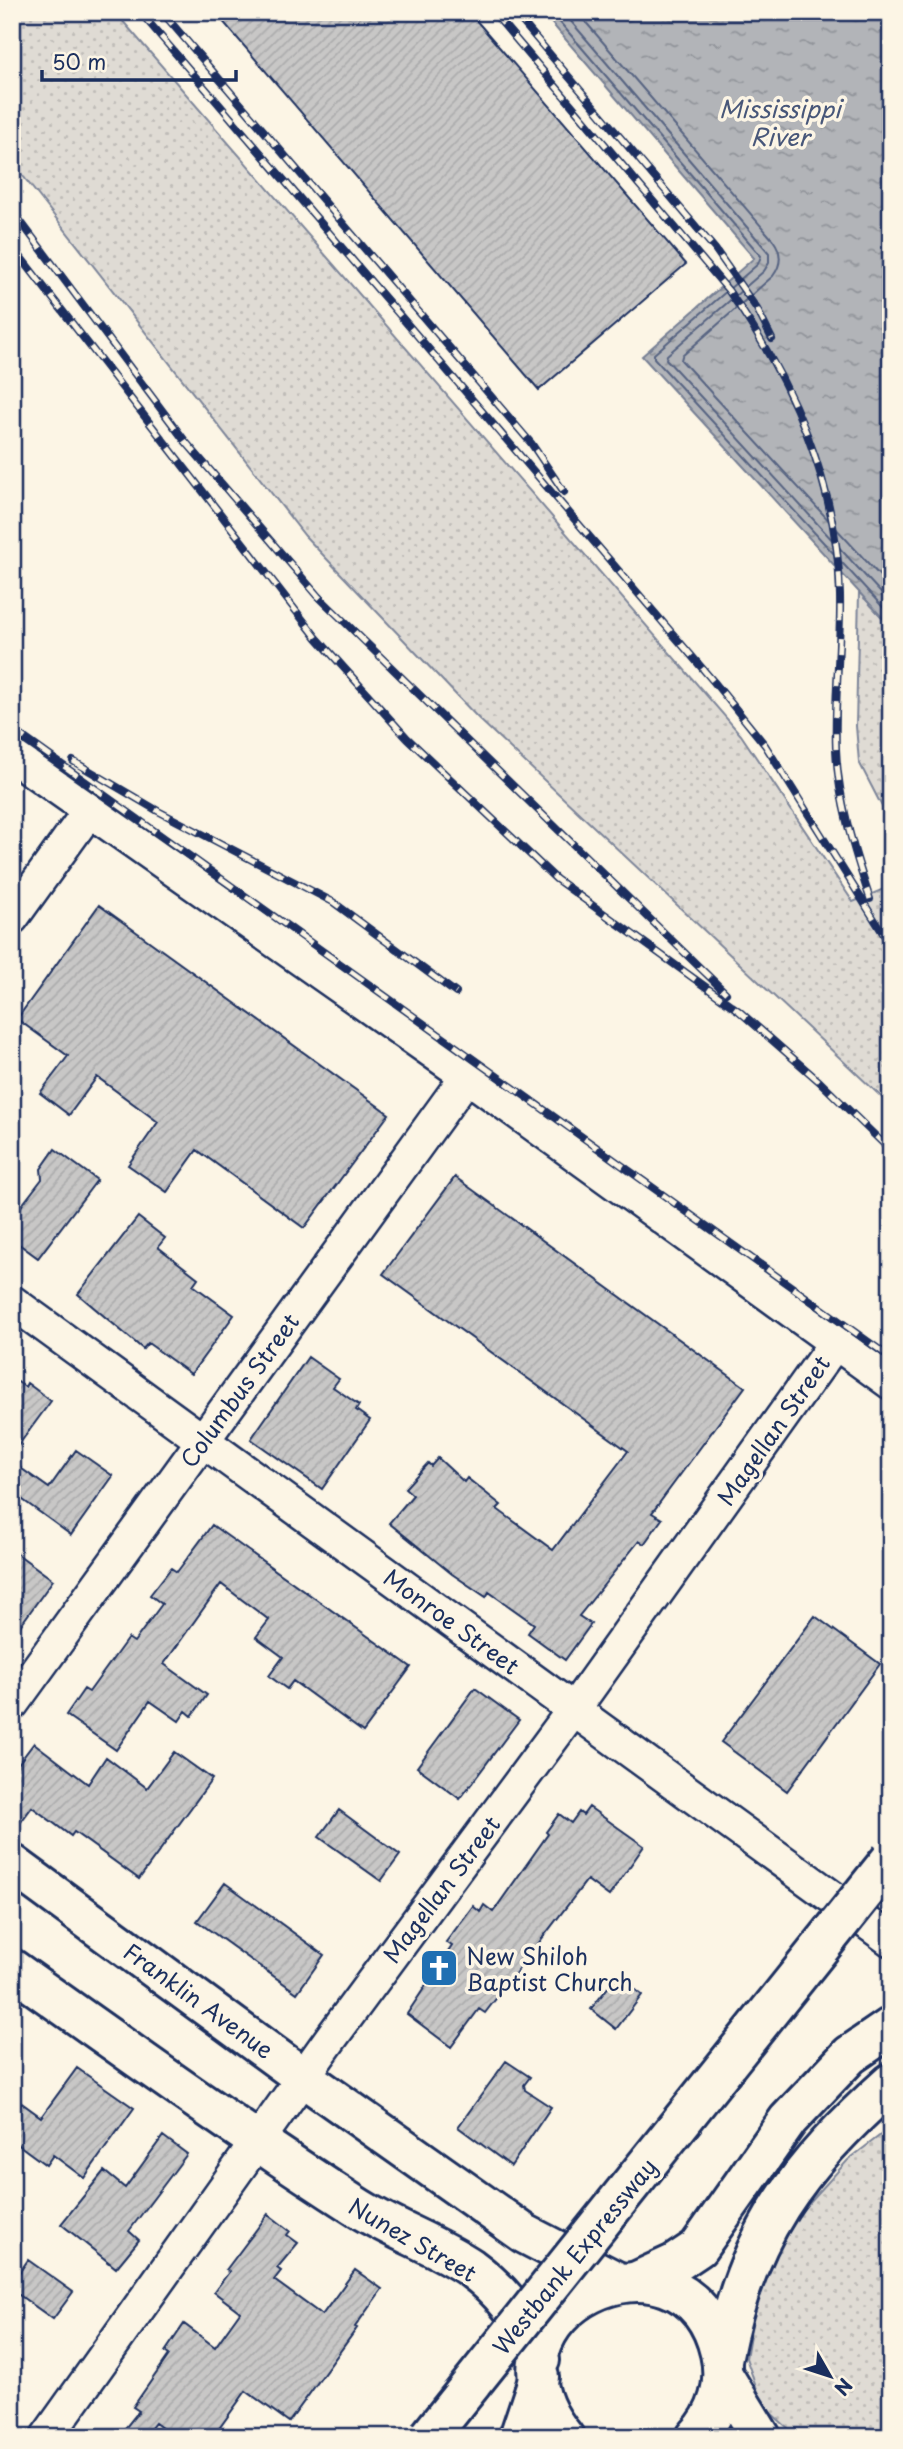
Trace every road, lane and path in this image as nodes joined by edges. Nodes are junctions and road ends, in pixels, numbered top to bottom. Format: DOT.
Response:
graph roads {
  1 [pos="12,756"];
  2 [pos="89,811"];
  3 [pos="12,918"];
  4 [pos="467,1076"];
  5 [pos="12,1302"];
  6 [pos="835,1343"];
  7 [pos="891,1383"];
  8 [pos="202,1441"];
  9 [pos="12,1704"];
  10 [pos="574,1709"];
  11 [pos="891,1860"];
  12 [pos="12,1864"];
  13 [pos="891,1940"];
  14 [pos="12,1969"];
  15 [pos="891,2027"];
  16 [pos="304,2078"];
  17 [pos="891,2083"];
  18 [pos="258,2143"];
  19 [pos="627,2282"];
  20 [pos="722,2367"];
  21 [pos="539,2369"];
  22 [pos="47,2437"];
  23 [pos="429,2437"];
  24 [pos="519,2437"];
  25 [pos="564,2437"];
  26 [pos="696,2437"];
  27 [pos="761,2437"];
  1 -- 2 [label="street"];
  2 -- 3 [label="street"];
  2 -- 4 [label="street"];
  4 -- 6 [label="street"];
  4 -- 8 [label="street, Columbus Street"];
  5 -- 8 [label="street, Monroe Street"];
  6 -- 7 [label="street"];
  6 -- 10 [label="street, Magellan Street"];
  8 -- 9 [label="street, Columbus Street"];
  8 -- 10 [label="street, Monroe Street"];
  10 -- 13 [label="street, Monroe Street"];
  10 -- 16 [label="street, Magellan Street"];
  11 -- 23 [label="main road, Westbank Expressway, bridge"];
  12 -- 16 [label="main road, Franklin Avenue"];
  14 -- 18 [label="main road"];
  15 -- 19 [label="main road"];
  16 -- 18 [label="street, Magellan Street"];
  16 -- 19 [label="main road, Franklin Avenue"];
  17 -- 20 [label="main road"];
  18 -- 21 [label="main road, Nunez Street"];
  18 -- 22 [label="street, Magellan Street"];
  19 -- 20 [label="main road"];
  19 -- 21 [label="main road"];
  20 -- 26 [label="main road"];
  20 -- 27 [label="main road"];
  21 -- 24 [label="main road"];
  21 -- 25 [label="main road, Nunez Street"];
}
